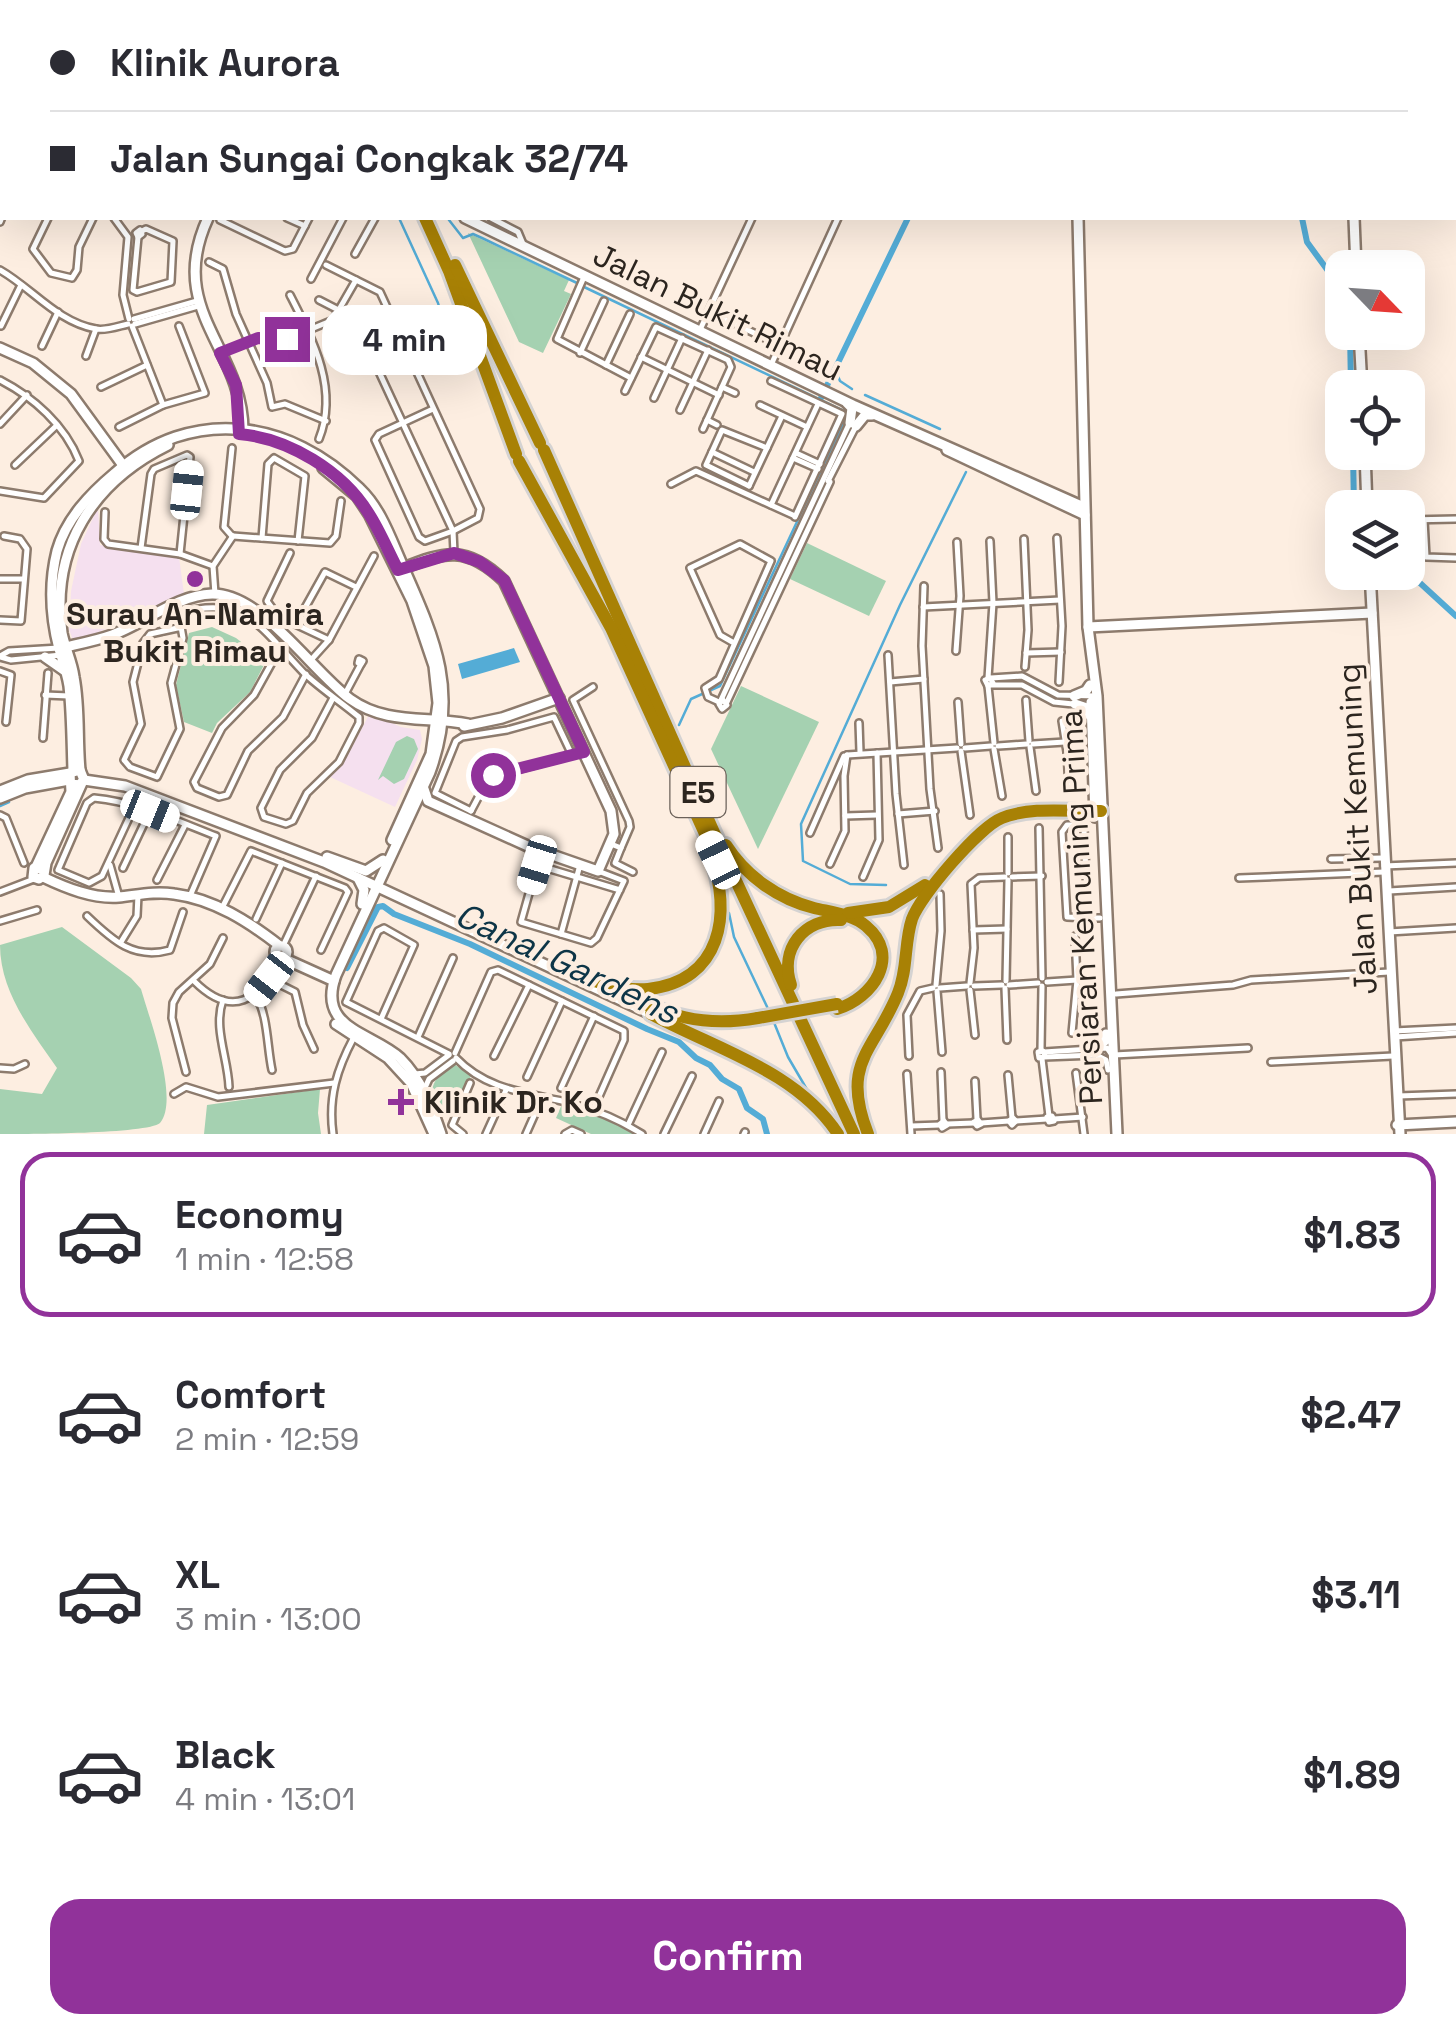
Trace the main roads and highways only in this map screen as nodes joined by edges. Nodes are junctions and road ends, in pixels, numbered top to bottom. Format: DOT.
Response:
graph roads {
  1 [pos="207,220"];
  2 [pos="426,220"];
  3 [pos="434,220"];
  4 [pos="470,220"];
  5 [pos="1078,220"];
  6 [pos="1354,220"];
  7 [pos="1355,250"];
  8 [pos="0,348"];
  9 [pos="844,401"];
  10 [pos="884,418"];
  11 [pos="241,426"];
  12 [pos="178,439"];
  13 [pos="112,454"];
  14 [pos="128,464"];
  15 [pos="110,477"];
  16 [pos="1084,478"];
  17 [pos="1064,502"];
  18 [pos="1085,517"];
  19 [pos="397,552"];
  20 [pos="418,562"];
  21 [pos="401,569"];
  22 [pos="410,580"];
  23 [pos="1371,590"];
  24 [pos="1372,613"];
  25 [pos="1088,627"];
  26 [pos="59,632"];
  27 [pos="79,646"];
  28 [pos="58,651"];
  29 [pos="70,673"];
  30 [pos="1093,694"];
  31 [pos="559,698"];
  32 [pos="441,703"];
  33 [pos="1089,718"];
  34 [pos="422,722"];
  35 [pos="439,723"];
  36 [pos="462,724"];
  37 [pos="436,744"];
  38 [pos="77,777"];
  39 [pos="424,786"];
  40 [pos="699,794"];
  41 [pos="0,795"];
  42 [pos="412,810"];
  43 [pos="1097,810"];
  44 [pos="704,831"];
  45 [pos="494,834"];
  46 [pos="396,844"];
  47 [pos="327,857"];
  48 [pos="383,860"];
  49 [pos="37,871"];
  50 [pos="356,876"];
  51 [pos="376,882"];
  52 [pos="392,890"];
  53 [pos="365,905"];
  54 [pos="826,911"];
  55 [pos="332,977"];
  56 [pos="586,979"];
  57 [pos="837,1007"];
  58 [pos="651,1014"];
  59 [pos="759,1020"];
  60 [pos="808,1032"];
  61 [pos="355,1034"];
  62 [pos="1105,1053"];
  63 [pos="1394,1082"];
  64 [pos="1456,1122"];
  65 [pos="1397,1130"];
  66 [pos="437,1134"];
  67 [pos="841,1134"];
  68 [pos="854,1134"];
  69 [pos="868,1134"];
  70 [pos="1114,1134"];
  1 -- 11 [label="main road"];
  2 -- 44 [label="highway, E5"];
  3 -- 40 [label="highway, E5"];
  4 -- 9 [label="main road, Jalan Bukit Rimau"];
  5 -- 16 [label="main road, Persiaran Kemuning Prima"];
  6 -- 7 [label="main road"];
  8 -- 13 [label="main road"];
  9 -- 10 [label="main road, Jalan Bukit Rimau"];
  9 -- 10 [label="main road"];
  10 -- 17 [label="main road, Jalan Bukit Rimau"];
  11 -- 12 [label="main road"];
  11 -- 12 [label="main road"];
  11 -- 19 [label="main road"];
  11 -- 21 [label="main road"];
  12 -- 14 [label="main road"];
  13 -- 14 [label="main road"];
  13 -- 15 [label="main road"];
  14 -- 15 [label="main road"];
  14 -- 26 [label="main road"];
  15 -- 26 [label="main road"];
  16 -- 17 [label="main road"];
  16 -- 18 [label="main road, Persiaran Kemuning Prima"];
  17 -- 18 [label="main road, Jalan Bukit Rimau"];
  18 -- 25 [label="main road, Persiaran Kemuning Prima"];
  19 -- 20 [label="main road"];
  19 -- 21 [label="main road"];
  20 -- 21 [label="main road"];
  20 -- 22 [label="main road"];
  20 -- 31 [label="main road"];
  21 -- 22 [label="main road"];
  21 -- 32 [label="main road"];
  22 -- 32 [label="main road"];
  23 -- 24 [label="main road, Jalan Bukit Kemuning"];
  24 -- 25 [label="main road"];
  24 -- 63 [label="main road, Jalan Bukit Kemuning"];
  25 -- 30 [label="main road, Persiaran Kemuning Prima"];
  26 -- 27 [label="main road"];
  26 -- 28 [label="main road"];
  27 -- 28 [label="main road"];
  27 -- 29 [label="main road"];
  27 -- 34 [label="main road"];
  28 -- 29 [label="main road"];
  28 -- 29 [label="main road"];
  29 -- 38 [label="main road"];
  29 -- 38 [label="main road"];
  30 -- 33 [label="main road, Persiaran Kemuning Prima"];
  30 -- 33 [label="main road"];
  30 -- 43 [label="main road, Persiaran Kemuning Prima"];
  31 -- 36 [label="main road"];
  31 -- 45 [label="main road"];
  32 -- 34 [label="main road"];
  32 -- 35 [label="main road"];
  32 -- 36 [label="main road"];
  33 -- 43 [label="main road, Persiaran Kemuning Prima"];
  34 -- 35 [label="main road"];
  34 -- 37 [label="main road"];
  35 -- 36 [label="main road"];
  35 -- 37 [label="main road"];
  36 -- 37 [label="main road"];
  37 -- 39 [label="main road"];
  37 -- 48 [label="main road"];
  38 -- 41 [label="main road"];
  38 -- 47 [label="main road"];
  38 -- 49 [label="main road"];
  38 -- 49 [label="main road"];
  38 -- 50 [label="main road"];
  39 -- 42 [label="main road"];
  39 -- 45 [label="main road"];
  40 -- 54 [label="highway"];
  40 -- 60 [label="highway, E5"];
  42 -- 45 [label="main road"];
  42 -- 46 [label="main road"];
  43 -- 54 [label="highway"];
  43 -- 62 [label="main road, Persiaran Kemuning Prima"];
  43 -- 62 [label="main road, Persiaran Kemuning Prima"];
  43 -- 69 [label="highway"];
  44 -- 56 [label="highway"];
  44 -- 67 [label="highway, E5"];
  46 -- 51 [label="main road"];
  46 -- 52 [label="main road"];
  47 -- 48 [label="main road"];
  47 -- 51 [label="main road"];
  48 -- 51 [label="main road"];
  49 -- 55 [label="main road"];
  50 -- 51 [label="main road"];
  50 -- 53 [label="main road"];
  51 -- 52 [label="main road"];
  51 -- 53 [label="main road"];
  52 -- 53 [label="main road"];
  52 -- 56 [label="main road"];
  52 -- 58 [label="main road"];
  53 -- 55 [label="main road"];
  54 -- 57 [label="highway"];
  55 -- 61 [label="main road"];
  56 -- 59 [label="highway"];
  57 -- 59 [label="highway, bridge"];
  57 -- 60 [label="highway"];
  58 -- 59 [label="highway"];
  58 -- 67 [label="highway"];
  60 -- 68 [label="highway, E5"];
  61 -- 66 [label="main road"];
  61 -- 66 [label="main road"];
  62 -- 70 [label="main road, Persiaran Kemuning Prima"];
  62 -- 70 [label="main road, Persiaran Kemuning Prima"];
  63 -- 65 [label="main road, Jalan Bukit Kemuning"];
  63 -- 65 [label="main road, Jalan Bukit Kemuning"];
  64 -- 65 [label="main road"];
}
